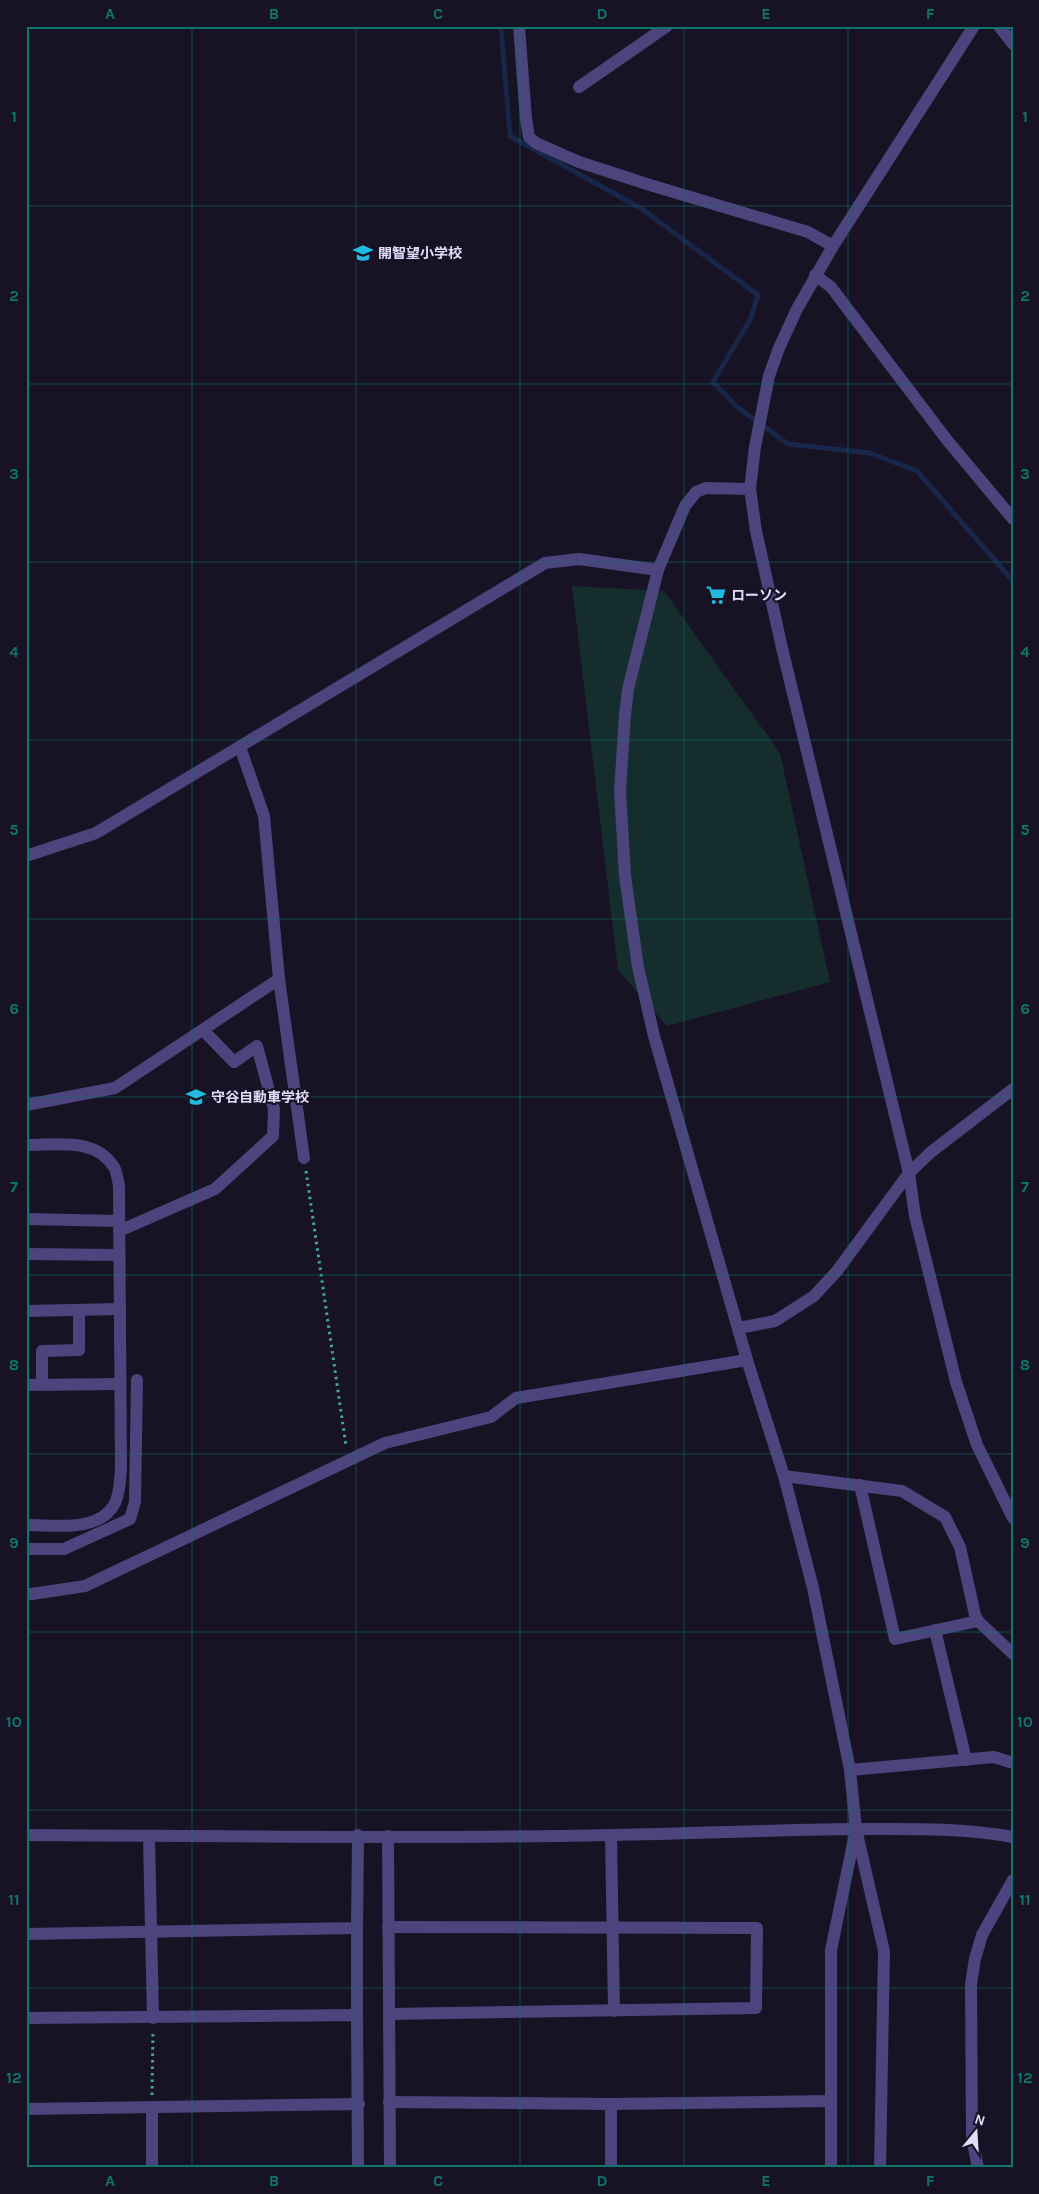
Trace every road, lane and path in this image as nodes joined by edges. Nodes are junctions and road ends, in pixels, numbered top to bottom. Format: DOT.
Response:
graph roads {
  1 [pos="519,26"];
  2 [pos="667,26"];
  3 [pos="974,26"];
  4 [pos="999,26"];
  5 [pos="1013,44"];
  6 [pos="579,87"];
  7 [pos="833,246"];
  8 [pos="815,275"];
  9 [pos="750,489"];
  10 [pos="1013,519"];
  11 [pos="658,570"];
  12 [pos="240,747"];
  13 [pos="26,856"];
  14 [pos="279,979"];
  15 [pos="203,1030"];
  16 [pos="1013,1089"];
  17 [pos="26,1105"];
  18 [pos="26,1145"];
  19 [pos="304,1158"];
  20 [pos="909,1173"];
  21 [pos="26,1219"];
  22 [pos="119,1226"];
  23 [pos="26,1254"];
  24 [pos="120,1255"];
  25 [pos="120,1309"];
  26 [pos="79,1310"];
  27 [pos="26,1311"];
  28 [pos="739,1328"];
  29 [pos="747,1360"];
  30 [pos="137,1380"];
  31 [pos="120,1384"];
  32 [pos="26,1385"];
  33 [pos="42,1385"];
  34 [pos="348,1460"];
  35 [pos="784,1476"];
  36 [pos="860,1486"];
  37 [pos="1013,1518"];
  38 [pos="26,1525"];
  39 [pos="26,1549"];
  40 [pos="26,1594"];
  41 [pos="978,1621"];
  42 [pos="935,1630"];
  43 [pos="1013,1654"];
  44 [pos="966,1760"];
  45 [pos="1013,1763"];
  46 [pos="850,1770"];
  47 [pos="856,1829"];
  48 [pos="26,1835"];
  49 [pos="611,1835"];
  50 [pos="149,1836"];
  51 [pos="358,1836"];
  52 [pos="388,1836"];
  53 [pos="1013,1837"];
  54 [pos="1013,1880"];
  55 [pos="388,1927"];
  56 [pos="357,1928"];
  57 [pos="613,1928"];
  58 [pos="151,1931"];
  59 [pos="26,1934"];
  60 [pos="614,2011"];
  61 [pos="389,2014"];
  62 [pos="357,2015"];
  63 [pos="26,2018"];
  64 [pos="153,2018"];
  65 [pos="829,2101"];
  66 [pos="389,2102"];
  67 [pos="359,2104"];
  68 [pos="611,2104"];
  69 [pos="152,2108"];
  70 [pos="26,2110"];
  71 [pos="152,2168"];
  72 [pos="358,2168"];
  73 [pos="390,2168"];
  74 [pos="611,2168"];
  75 [pos="831,2168"];
  76 [pos="880,2168"];
  77 [pos="978,2168"];
  1 -- 7 [label="street"];
  2 -- 6 [label="street"];
  3 -- 7 [label="street"];
  4 -- 5 [label="street"];
  7 -- 8 [label="street"];
  8 -- 9 [label="street"];
  8 -- 10 [label="street"];
  9 -- 11 [label="street"];
  9 -- 20 [label="street"];
  11 -- 12 [label="street"];
  11 -- 28 [label="street"];
  12 -- 13 [label="street"];
  12 -- 14 [label="street"];
  14 -- 15 [label="street"];
  14 -- 19 [label="street"];
  15 -- 17 [label="street"];
  15 -- 22 [label="street"];
  16 -- 20 [label="street"];
  18 -- 22 [label="street"];
  19 -- 34 [label="path"];
  20 -- 28 [label="street"];
  20 -- 37 [label="street"];
  21 -- 22 [label="street"];
  22 -- 24 [label="street"];
  23 -- 24 [label="street"];
  24 -- 25 [label="street"];
  25 -- 26 [label="street"];
  25 -- 31 [label="street"];
  26 -- 27 [label="street"];
  26 -- 33 [label="street"];
  28 -- 29 [label="street"];
  29 -- 34 [label="street"];
  29 -- 35 [label="street"];
  30 -- 39 [label="street"];
  31 -- 33 [label="street"];
  31 -- 38 [label="street"];
  32 -- 33 [label="street"];
  34 -- 40 [label="street"];
  35 -- 36 [label="street"];
  35 -- 46 [label="street"];
  36 -- 41 [label="street"];
  36 -- 42 [label="street"];
  41 -- 42 [label="street"];
  41 -- 43 [label="street"];
  42 -- 44 [label="street"];
  44 -- 45 [label="street"];
  44 -- 46 [label="street"];
  46 -- 47 [label="street"];
  47 -- 49 [label="street"];
  47 -- 53 [label="street"];
  47 -- 65 [label="street"];
  47 -- 76 [label="street"];
  48 -- 50 [label="street"];
  49 -- 52 [label="street"];
  49 -- 57 [label="street"];
  50 -- 51 [label="street"];
  50 -- 58 [label="street"];
  51 -- 52 [label="street"];
  51 -- 56 [label="street"];
  52 -- 55 [label="street"];
  54 -- 77 [label="street"];
  55 -- 57 [label="street"];
  55 -- 61 [label="street"];
  56 -- 58 [label="street"];
  56 -- 62 [label="street"];
  57 -- 60 [label="street"];
  57 -- 60 [label="street"];
  58 -- 59 [label="street"];
  58 -- 64 [label="street"];
  60 -- 61 [label="street"];
  61 -- 66 [label="street"];
  62 -- 64 [label="street"];
  62 -- 67 [label="street"];
  63 -- 64 [label="street"];
  64 -- 69 [label="path"];
  65 -- 68 [label="street"];
  65 -- 75 [label="street"];
  66 -- 68 [label="street"];
  66 -- 73 [label="street"];
  67 -- 69 [label="street"];
  67 -- 72 [label="street"];
  68 -- 74 [label="street"];
  69 -- 70 [label="street"];
  69 -- 71 [label="street"];
}
